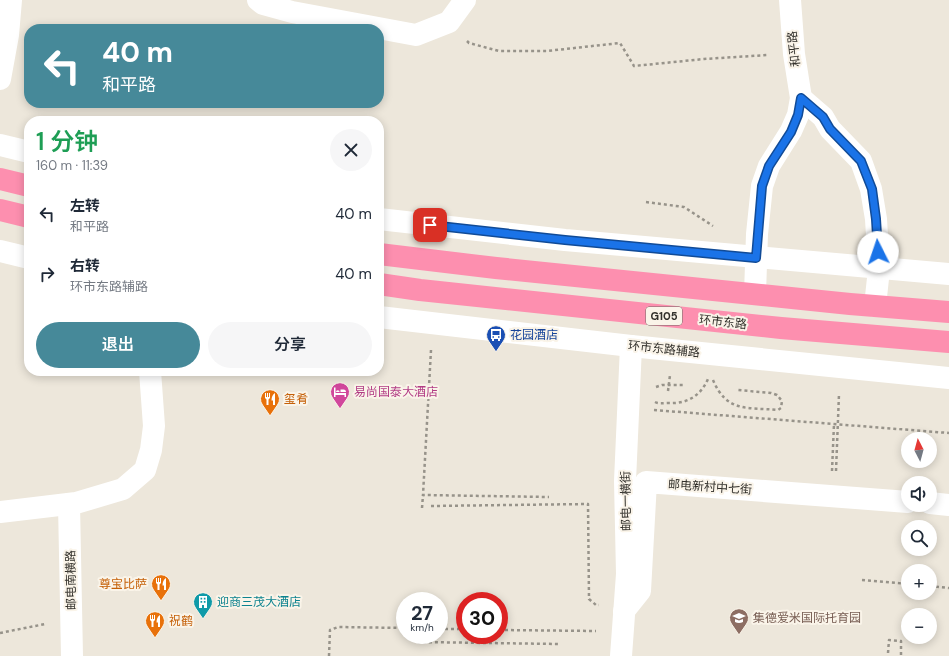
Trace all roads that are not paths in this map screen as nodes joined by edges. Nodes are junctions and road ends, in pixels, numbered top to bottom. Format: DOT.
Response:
graph roads {
  1 [pos="11,0"];
  2 [pos="258,0"];
  3 [pos="465,0"];
  4 [pos="790,0"];
  5 [pos="357,24"];
  6 [pos="384,29"];
  7 [pos="0,79"];
  8 [pos="801,98"];
  9 [pos="0,145"];
  10 [pos="24,151"];
  11 [pos="0,179"];
  12 [pos="24,185"];
  13 [pos="0,210"];
  14 [pos="24,216"];
  15 [pos="384,220"];
  16 [pos="0,251"];
  17 [pos="384,255"];
  18 [pos="24,257"];
  19 [pos="756,258"];
  20 [pos="879,269"];
  21 [pos="949,274"];
  22 [pos="384,285"];
  23 [pos="755,294"];
  24 [pos="875,306"];
  25 [pos="949,312"];
  26 [pos="384,318"];
  27 [pos="949,342"];
  28 [pos="631,346"];
  29 [pos="150,376"];
  30 [pos="949,378"];
  31 [pos="901,501"];
  32 [pos="937,503"];
  33 [pos="69,504"];
  34 [pos="949,504"];
  35 [pos="0,512"];
  36 [pos="623,621"];
  37 [pos="72,656"];
  38 [pos="621,656"];
  1 -- 7 [label="street"];
  2 -- 5 [label="street"];
  3 -- 6 [label="street"];
  4 -- 8 [label="street, 和平路"];
  8 -- 19 [label="street, 和平路"];
  8 -- 20 [label="street"];
  9 -- 10 [label="street"];
  11 -- 12 [label="highway"];
  13 -- 14 [label="highway"];
  15 -- 19 [label="street"];
  16 -- 18 [label="street"];
  17 -- 23 [label="highway"];
  19 -- 20 [label="street"];
  19 -- 23 [label="street, 和平路"];
  20 -- 21 [label="street"];
  20 -- 24 [label="street"];
  22 -- 27 [label="highway, 环市东路 / G105"];
  23 -- 24 [label="highway"];
  24 -- 25 [label="highway"];
  26 -- 28 [label="street, 环市东路辅路"];
  28 -- 30 [label="street, 环市东路辅路"];
  28 -- 36 [label="street, 邮电一横街"];
  29 -- 33 [label="street"];
  31 -- 36 [label="street, 邮电新村中七街"];
  32 -- 34 [label="street"];
  33 -- 35 [label="street"];
  33 -- 37 [label="street, 邮电南横路"];
  36 -- 38 [label="street, 邮电一横街"];
}
